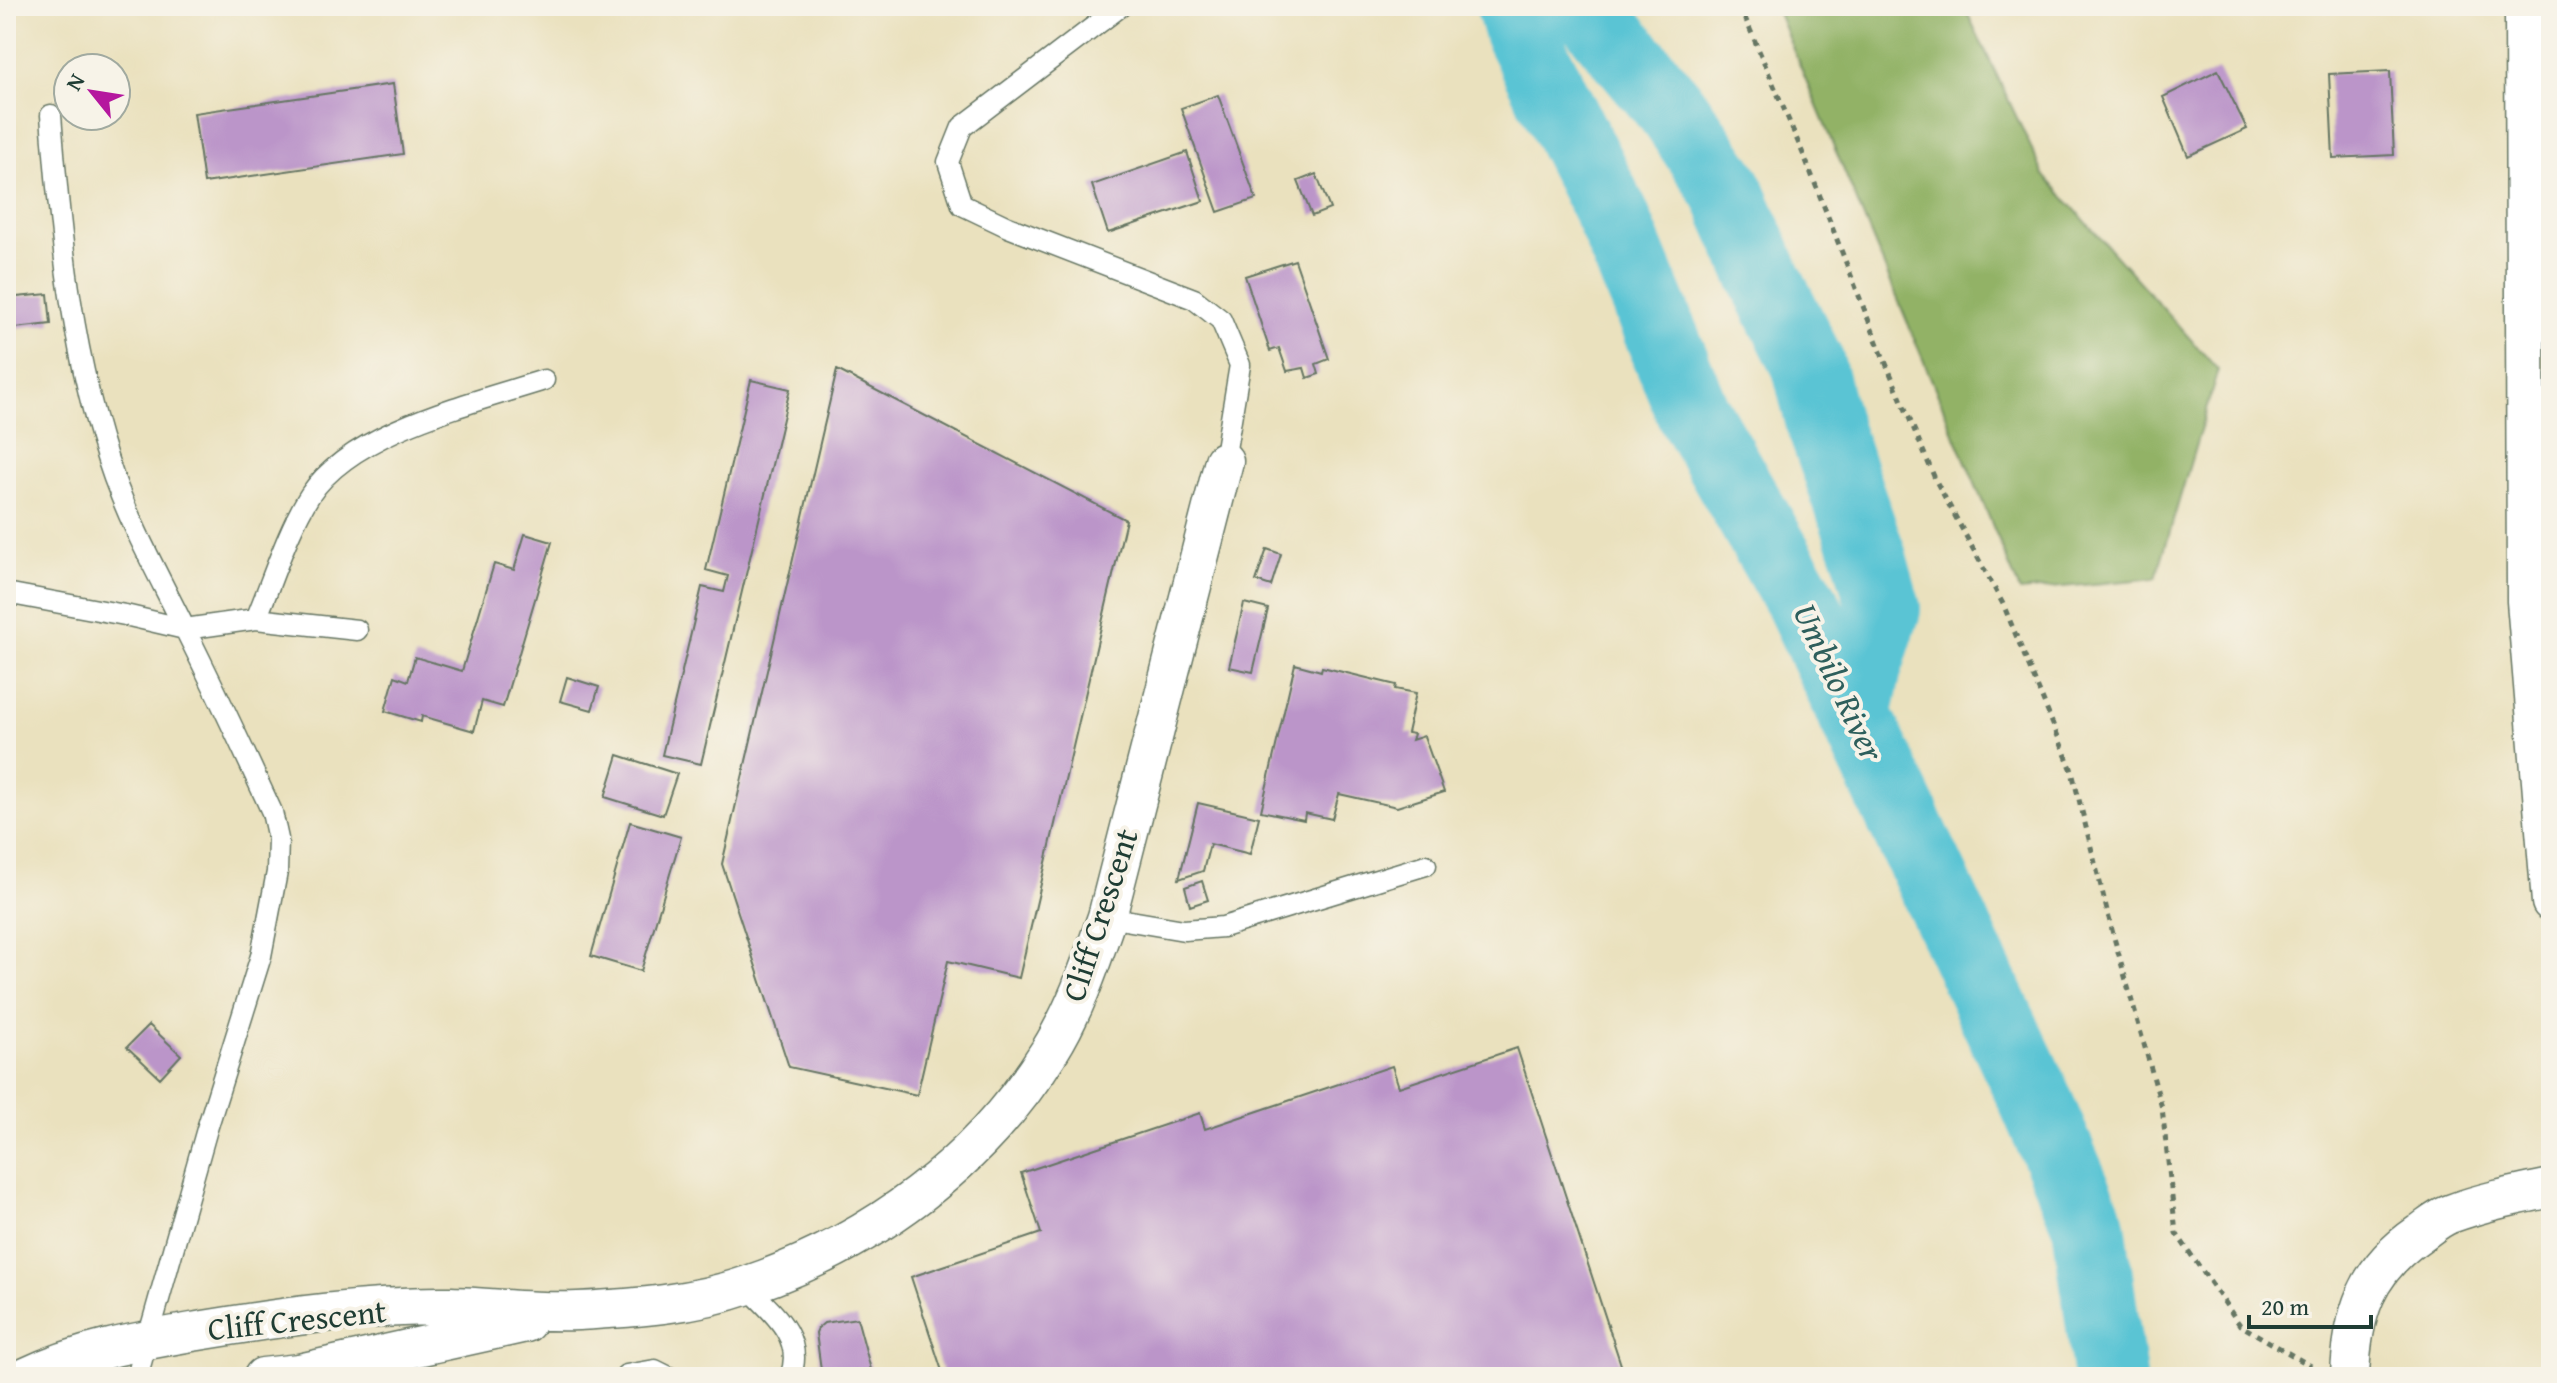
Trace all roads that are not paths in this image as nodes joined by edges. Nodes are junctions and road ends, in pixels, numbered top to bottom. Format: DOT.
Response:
graph roads {
  1 [pos="1121,6"];
  2 [pos="2524,6"];
  3 [pos="51,115"];
  4 [pos="544,380"];
  5 [pos="1224,461"];
  6 [pos="6,593"];
  7 [pos="256,619"];
  8 [pos="185,629"];
  9 [pos="357,630"];
  10 [pos="1426,865"];
  11 [pos="2551,902"];
  12 [pos="1107,917"];
  13 [pos="2551,1188"];
  14 [pos="746,1286"];
  15 [pos="575,1312"];
  16 [pos="149,1339"];
  17 [pos="2334,1373"];
  18 [pos="619,1376"];
  19 [pos="26,1377"];
  20 [pos="137,1377"];
  21 [pos="263,1377"];
  22 [pos="669,1377"];
  23 [pos="790,1377"];
  1 -- 5 [label="lane"];
  2 -- 11 [label="street"];
  3 -- 8 [label="lane"];
  4 -- 7 [label="lane"];
  5 -- 12 [label="street, Cliff Crescent"];
  6 -- 8 [label="lane"];
  7 -- 8 [label="lane"];
  7 -- 9 [label="lane"];
  8 -- 16 [label="lane"];
  10 -- 12 [label="lane"];
  12 -- 14 [label="street, Cliff Crescent"];
  13 -- 17 [label="street"];
  14 -- 15 [label="street, Cliff Crescent"];
  14 -- 23 [label="lane"];
  15 -- 16 [label="street, Cliff Crescent"];
  15 -- 21 [label="street, Cliff Crescent"];
  16 -- 19 [label="street, Cliff Crescent"];
  16 -- 20 [label="lane"];
  18 -- 22 [label="lane"];
}
